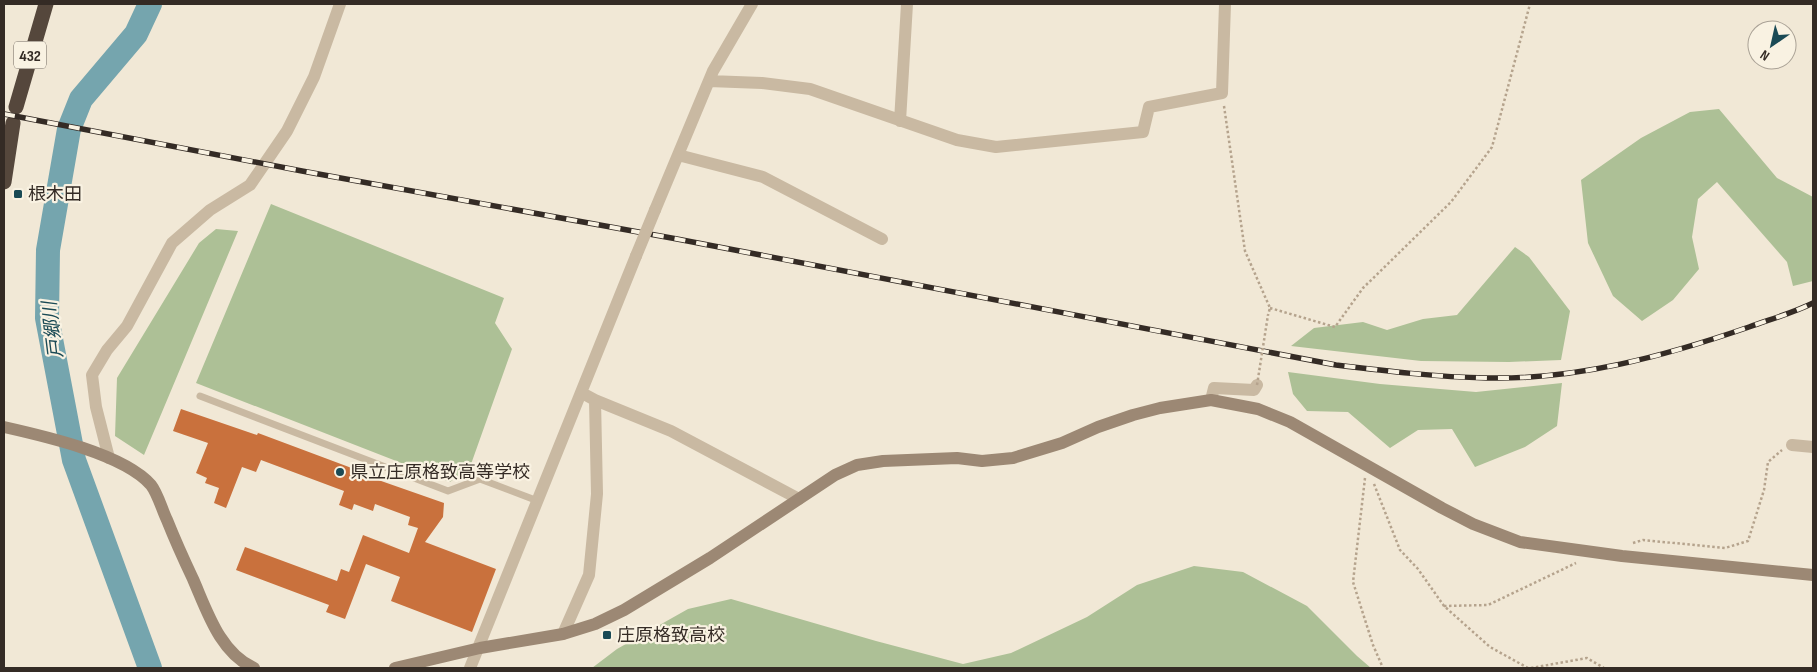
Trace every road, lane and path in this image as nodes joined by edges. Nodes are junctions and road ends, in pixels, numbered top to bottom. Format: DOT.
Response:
graph roads {
  1 [pos="46,4"];
  2 [pos="340,4"];
  3 [pos="752,4"];
  4 [pos="906,4"];
  5 [pos="1225,4"];
  6 [pos="1530,4"];
  7 [pos="709,81"];
  8 [pos="1222,93"];
  9 [pos="16,107"];
  10 [pos="900,121"];
  11 [pos="13,123"];
  12 [pos="678,155"];
  13 [pos="4,182"];
  14 [pos="882,239"];
  15 [pos="1270,308"];
  16 [pos="1257,385"];
  17 [pos="582,393"];
  18 [pos="200,396"];
  19 [pos="595,400"];
  20 [pos="1211,400"];
  21 [pos="4,427"];
  22 [pos="1792,445"];
  23 [pos="1813,447"];
  24 [pos="109,458"];
  25 [pos="1367,466"];
  26 [pos="800,499"];
  27 [pos="538,502"];
  28 [pos="1813,574"];
  29 [pos="563,634"];
  30 [pos="480,648"];
  31 [pos="254,668"];
  32 [pos="396,668"];
  33 [pos="470,668"];
  34 [pos="1383,668"];
  35 [pos="1529,668"];
  36 [pos="1604,668"];
  1 -- 9 [label="highway, 432"];
  2 -- 24 [label="street"];
  3 -- 7 [label="street"];
  4 -- 10 [label="street"];
  5 -- 8 [label="street"];
  6 -- 15 [label="path"];
  7 -- 10 [label="street"];
  7 -- 12 [label="street"];
  8 -- 10 [label="street"];
  8 -- 15 [label="path"];
  11 -- 13 [label="highway"];
  12 -- 14 [label="street"];
  12 -- 17 [label="street, bridge"];
  15 -- 16 [label="path, bridge"];
  16 -- 20 [label="street"];
  17 -- 19 [label="street"];
  17 -- 27 [label="street"];
  18 -- 27 [label="lane"];
  19 -- 26 [label="street"];
  19 -- 29 [label="street"];
  20 -- 25 [label="street"];
  20 -- 26 [label="street"];
  21 -- 24 [label="street"];
  22 -- 23 [label="street"];
  24 -- 31 [label="street"];
  25 -- 28 [label="street"];
  25 -- 34 [label="path"];
  25 -- 35 [label="path"];
  26 -- 29 [label="street"];
  27 -- 30 [label="street"];
  29 -- 30 [label="street"];
  30 -- 32 [label="street"];
  30 -- 33 [label="street"];
  35 -- 36 [label="path"];
}
